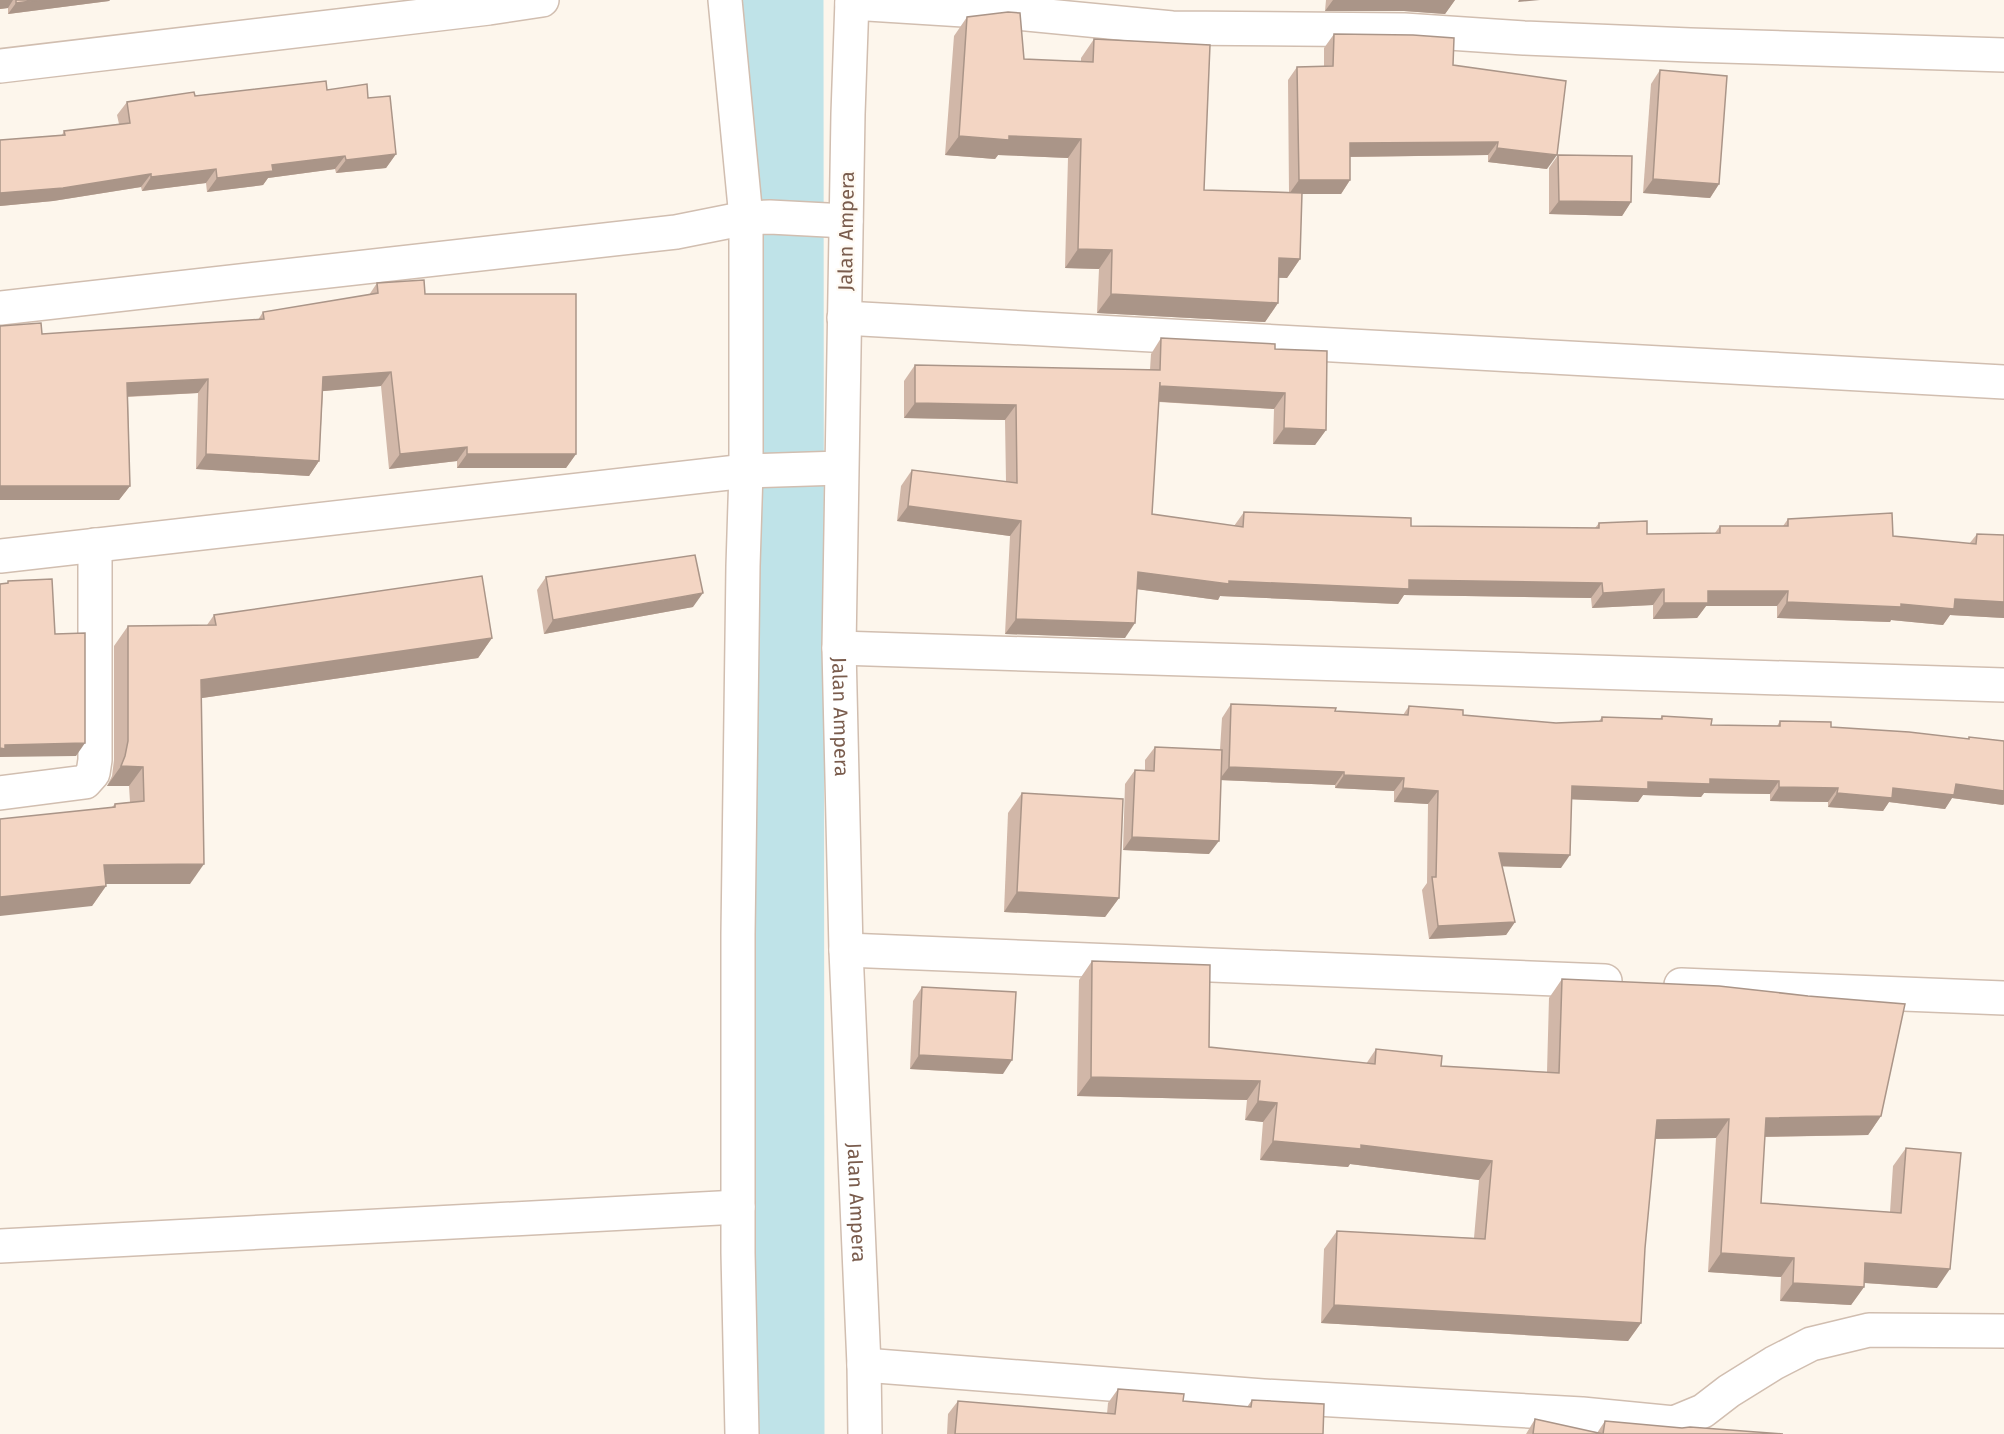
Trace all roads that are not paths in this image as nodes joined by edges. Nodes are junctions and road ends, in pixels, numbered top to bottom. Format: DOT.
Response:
graph roads {
  1 [pos="543,0"];
  2 [pos="725,0"];
  3 [pos="852,1"];
  4 [pos="2004,55"];
  5 [pos="0,66"];
  6 [pos="758,218"];
  7 [pos="832,220"];
  8 [pos="0,308"];
  9 [pos="844,318"];
  10 [pos="2004,382"];
  11 [pos="841,468"];
  12 [pos="753,471"];
  13 [pos="95,544"];
  14 [pos="0,556"];
  15 [pos="839,648"];
  16 [pos="2004,685"];
  17 [pos="0,793"];
  18 [pos="846,950"];
  19 [pos="2004,998"];
  20 [pos="738,1207"];
  21 [pos="0,1246"];
  22 [pos="2004,1331"];
  23 [pos="864,1365"];
  24 [pos="742,1434"];
  25 [pos="865,1434"];
  1 -- 5 [label="street"];
  2 -- 6 [label="street"];
  3 -- 4 [label="street"];
  3 -- 7 [label="street, Jalan Ampera"];
  6 -- 7 [label="street"];
  6 -- 8 [label="street"];
  6 -- 12 [label="street"];
  7 -- 9 [label="street, Jalan Ampera"];
  9 -- 10 [label="street"];
  9 -- 11 [label="street, Jalan Ampera"];
  11 -- 12 [label="street"];
  11 -- 15 [label="street, Jalan Ampera"];
  12 -- 13 [label="street"];
  12 -- 20 [label="street"];
  13 -- 14 [label="street"];
  13 -- 17 [label="street"];
  15 -- 16 [label="street"];
  15 -- 18 [label="street, Jalan Ampera"];
  18 -- 19 [label="street"];
  18 -- 23 [label="street, Jalan Ampera"];
  20 -- 21 [label="street"];
  20 -- 24 [label="street"];
  22 -- 23 [label="street"];
  23 -- 25 [label="street, Jalan Ampera"];
}
